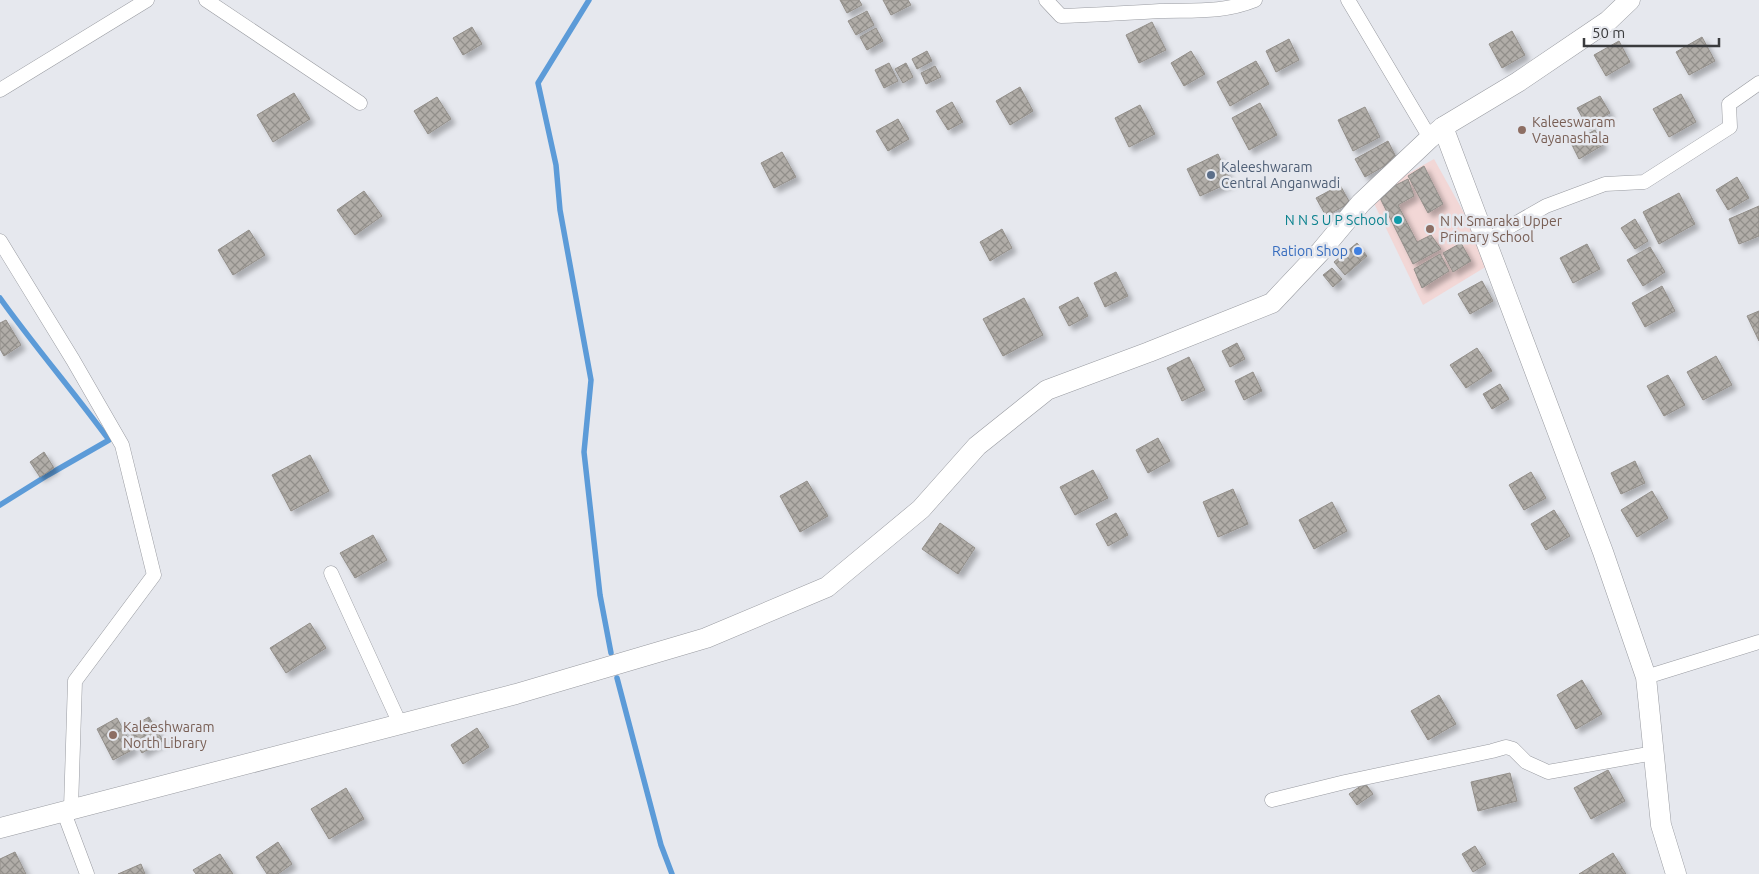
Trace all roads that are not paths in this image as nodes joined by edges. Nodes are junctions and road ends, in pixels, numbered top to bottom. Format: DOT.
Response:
graph roads {
  1 [pos="147,0"];
  2 [pos="206,0"];
  3 [pos="1046,0"];
  4 [pos="1254,0"];
  5 [pos="1348,0"];
  6 [pos="1630,0"];
  7 [pos="1759,83"];
  8 [pos="0,90"];
  9 [pos="360,103"];
  10 [pos="1437,133"];
  11 [pos="0,241"];
  12 [pos="1486,241"];
  13 [pos="331,573"];
  14 [pos="1759,642"];
  15 [pos="1646,677"];
  16 [pos="400,724"];
  17 [pos="1654,753"];
  18 [pos="1272,800"];
  19 [pos="67,809"];
  20 [pos="0,828"];
  21 [pos="86,874"];
  22 [pos="1676,874"];
  1 -- 8 [label="street"];
  2 -- 9 [label="street"];
  3 -- 4 [label="street"];
  5 -- 10 [label="street"];
  6 -- 10 [label="street"];
  7 -- 12 [label="street"];
  10 -- 12 [label="street"];
  10 -- 16 [label="street"];
  11 -- 19 [label="street"];
  12 -- 15 [label="street"];
  13 -- 16 [label="street"];
  14 -- 15 [label="street"];
  15 -- 17 [label="street"];
  16 -- 19 [label="street"];
  17 -- 18 [label="street"];
  17 -- 22 [label="street"];
  19 -- 20 [label="street"];
  19 -- 21 [label="street"];
}
